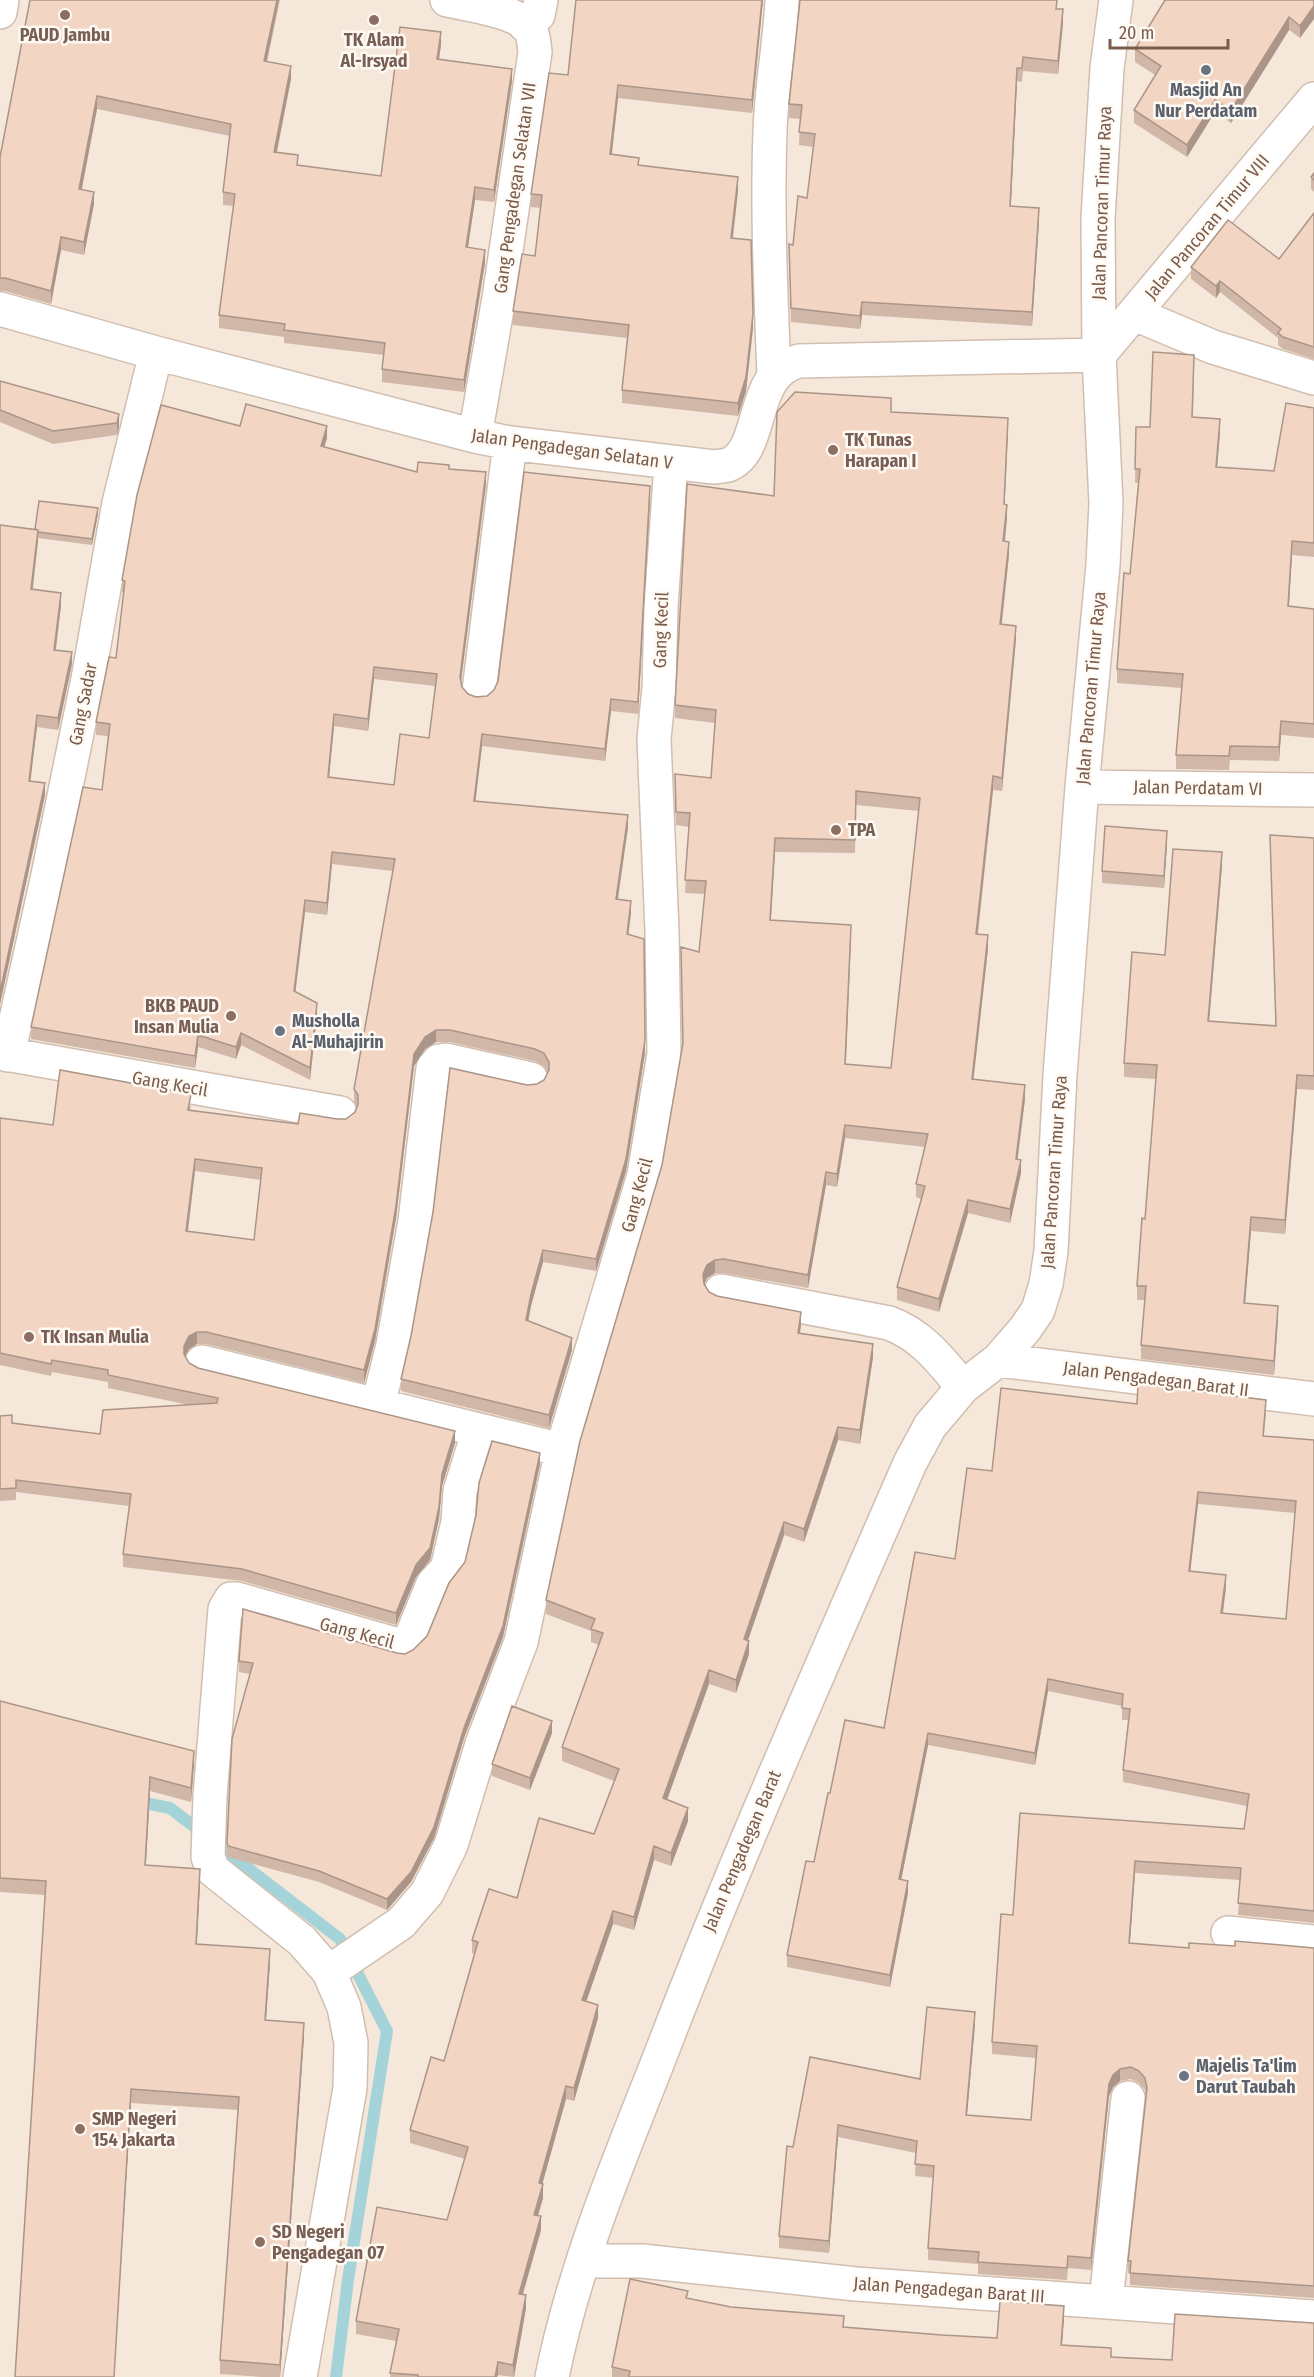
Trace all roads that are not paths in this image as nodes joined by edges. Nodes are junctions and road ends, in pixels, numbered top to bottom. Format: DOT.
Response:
graph roads {
  1 [pos="2,0"];
  2 [pos="447,0"];
  3 [pos="782,0"];
  4 [pos="1116,0"];
  5 [pos="0,12"];
  6 [pos="533,12"];
  7 [pos="1314,99"];
  8 [pos="0,309"];
  9 [pos="1135,314"];
  10 [pos="156,353"];
  11 [pos="1100,355"];
  12 [pos="774,376"];
  13 [pos="1314,378"];
  14 [pos="475,436"];
  15 [pos="510,443"];
  16 [pos="671,464"];
  17 [pos="479,691"];
  18 [pos="1082,787"];
  19 [pos="1314,790"];
  20 [pos="4,1054"];
  21 [pos="531,1079"];
  22 [pos="340,1113"];
  23 [pos="722,1291"];
  24 [pos="998,1360"];
  25 [pos="202,1362"];
  26 [pos="963,1387"];
  27 [pos="1314,1399"];
  28 [pos="378,1405"];
  29 [pos="478,1430"];
  30 [pos="562,1450"];
  31 [pos="1228,1934"];
  32 [pos="1314,1942"];
  33 [pos="336,1968"];
  34 [pos="1128,2098"];
  35 [pos="584,2261"];
  36 [pos="1106,2301"];
  37 [pos="1314,2317"];
  38 [pos="300,2377"];
  39 [pos="552,2377"];
  1 -- 5 [label="street"];
  2 -- 6 [label="street, Gang Pengadegan Selatan VII"];
  3 -- 12 [label="street"];
  4 -- 11 [label="street, Jalan Pancoran Timur Raya"];
  6 -- 14 [label="street, Gang Pengadegan Selatan VII"];
  7 -- 9 [label="street, Jalan Pancoran Timur VIII"];
  8 -- 10 [label="street, Jalan Pengadegan Selatan V"];
  9 -- 11 [label="street, Jalan Pancoran Timur VIII"];
  9 -- 13 [label="street"];
  10 -- 14 [label="street, Jalan Pengadegan Selatan V"];
  10 -- 20 [label="street, Gang Sadar"];
  11 -- 12 [label="street"];
  11 -- 18 [label="street, Jalan Pancoran Timur Raya"];
  12 -- 16 [label="street, Jalan Pengadegan Selatan V"];
  14 -- 15 [label="street, Jalan Pengadegan Selatan V"];
  15 -- 16 [label="street, Jalan Pengadegan Selatan V"];
  15 -- 17 [label="street"];
  16 -- 30 [label="street, Gang Kecil"];
  18 -- 19 [label="street, Jalan Perdatam VI"];
  18 -- 24 [label="street, Jalan Pancoran Timur Raya"];
  20 -- 22 [label="street, Gang Kecil"];
  21 -- 28 [label="street"];
  23 -- 26 [label="street"];
  24 -- 26 [label="street, Jalan Pengadegan Barat"];
  24 -- 27 [label="street, Jalan Pengadegan Barat II"];
  25 -- 28 [label="street"];
  26 -- 35 [label="street, Jalan Pengadegan Barat"];
  28 -- 29 [label="street"];
  29 -- 30 [label="street"];
  29 -- 33 [label="street, Gang Kecil"];
  30 -- 33 [label="street, Gang Kecil"];
  31 -- 32 [label="street"];
  33 -- 38 [label="street"];
  34 -- 36 [label="street"];
  35 -- 36 [label="street, Jalan Pengadegan Barat III"];
  35 -- 39 [label="street, Jalan Pengadegan Barat"];
  36 -- 37 [label="street, Jalan Pengadegan Barat III"];
}
